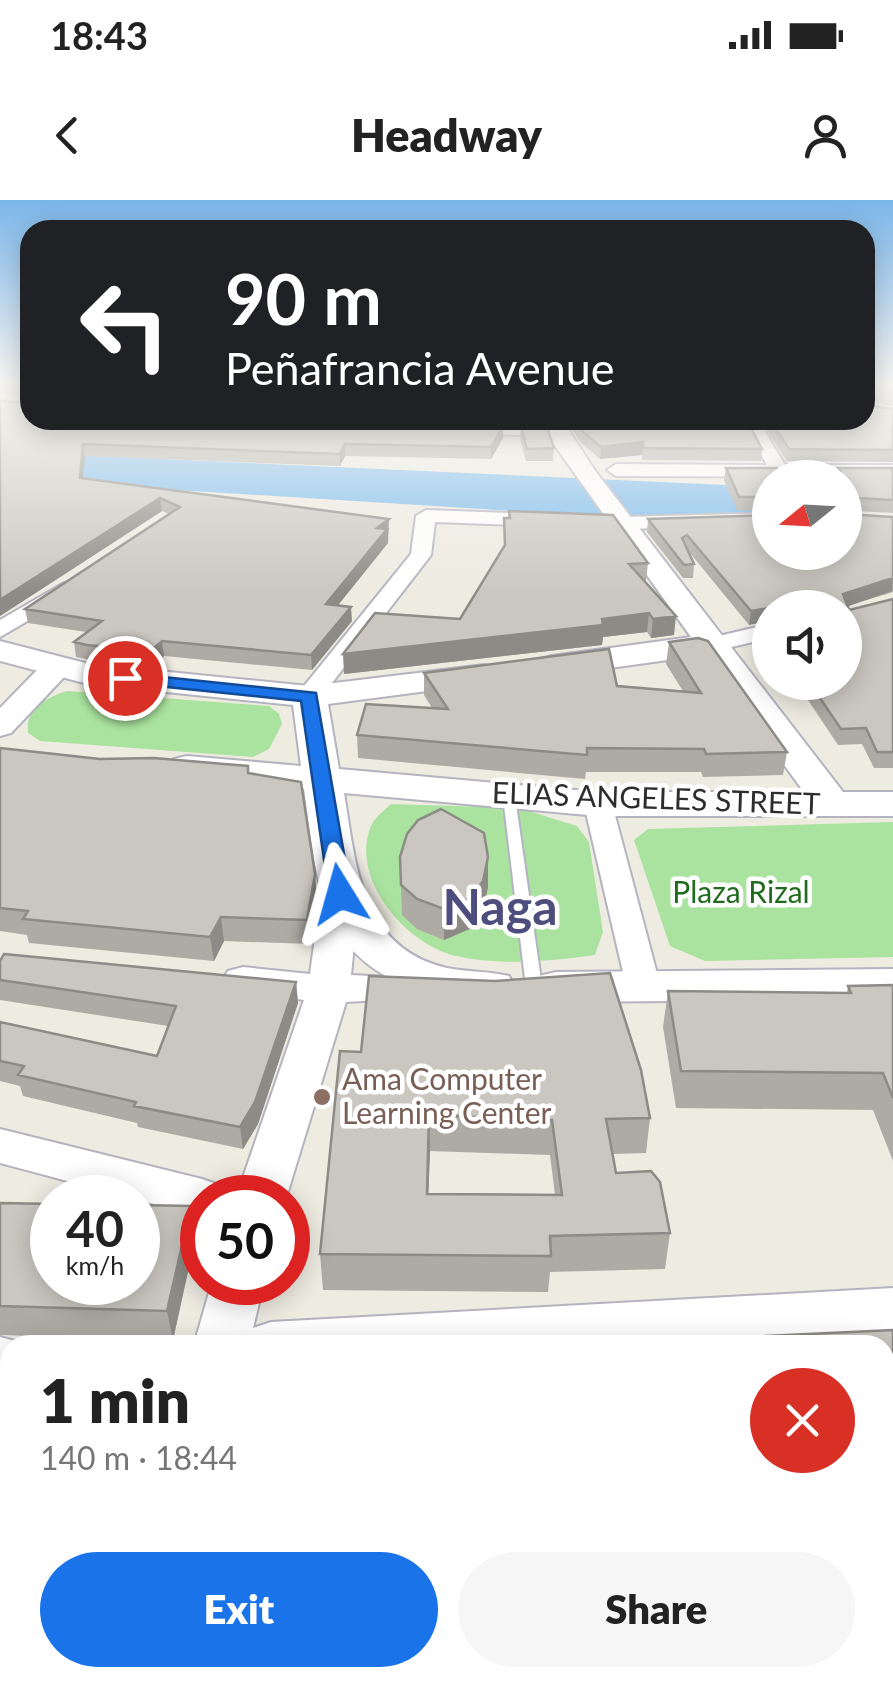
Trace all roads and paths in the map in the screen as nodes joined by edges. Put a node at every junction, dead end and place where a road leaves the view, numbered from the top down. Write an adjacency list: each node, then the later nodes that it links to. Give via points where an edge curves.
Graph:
1 (573, 455): 7 (main road)
2 (616, 470): 3 (street)
3 (752, 470)
4 (862, 471): 5 (street)
5 (893, 471)
6 (752, 519): 7 (street)
7 (622, 521): 11 (main road); 14 (street, via 426,516 422,556)
8 (87, 574): 9 (street)
9 (0, 630)
10 (752, 635): 11 (street)
11 (714, 644): 14 (main road); 20 (main road)
12 (0, 650): 13 (main road)
13 (54, 669): 14 (main road); 15 (street)
14 (310, 696): 17 (main road)
15 (6, 744)
16 (152, 764): 17 (main road, ELIAS ANGELES STREET)
17 (324, 779): 18 (main road, ELIAS ANGELES STREET); 22 (main road)
18 (508, 797): 19 (main road, ELIAS ANGELES STREET); 26 (lane)
19 (598, 804): 20 (main road, ELIAS ANGELES STREET); 25 (street)
20 (833, 804): 21 (main road, ELIAS ANGELES STREET)
21 (893, 804)
22 (340, 894): 27 (main road, via 349,921 372,949 426,977); 28 (street)
23 (213, 978): 28 (street)
24 (893, 984): 25 (main road)
25 (642, 985): 26 (main road)
26 (534, 987): 27 (main road)
27 (468, 988): 28 (street)
28 (330, 989): 30 (street)
29 (0, 1146): 31 (street)
30 (269, 1175)
31 (180, 1192)
32 (232, 1305): 35 (street)
33 (893, 1310): 34 (street)
34 (673, 1334): 36 (street)
35 (224, 1335)
36 (636, 1335)

